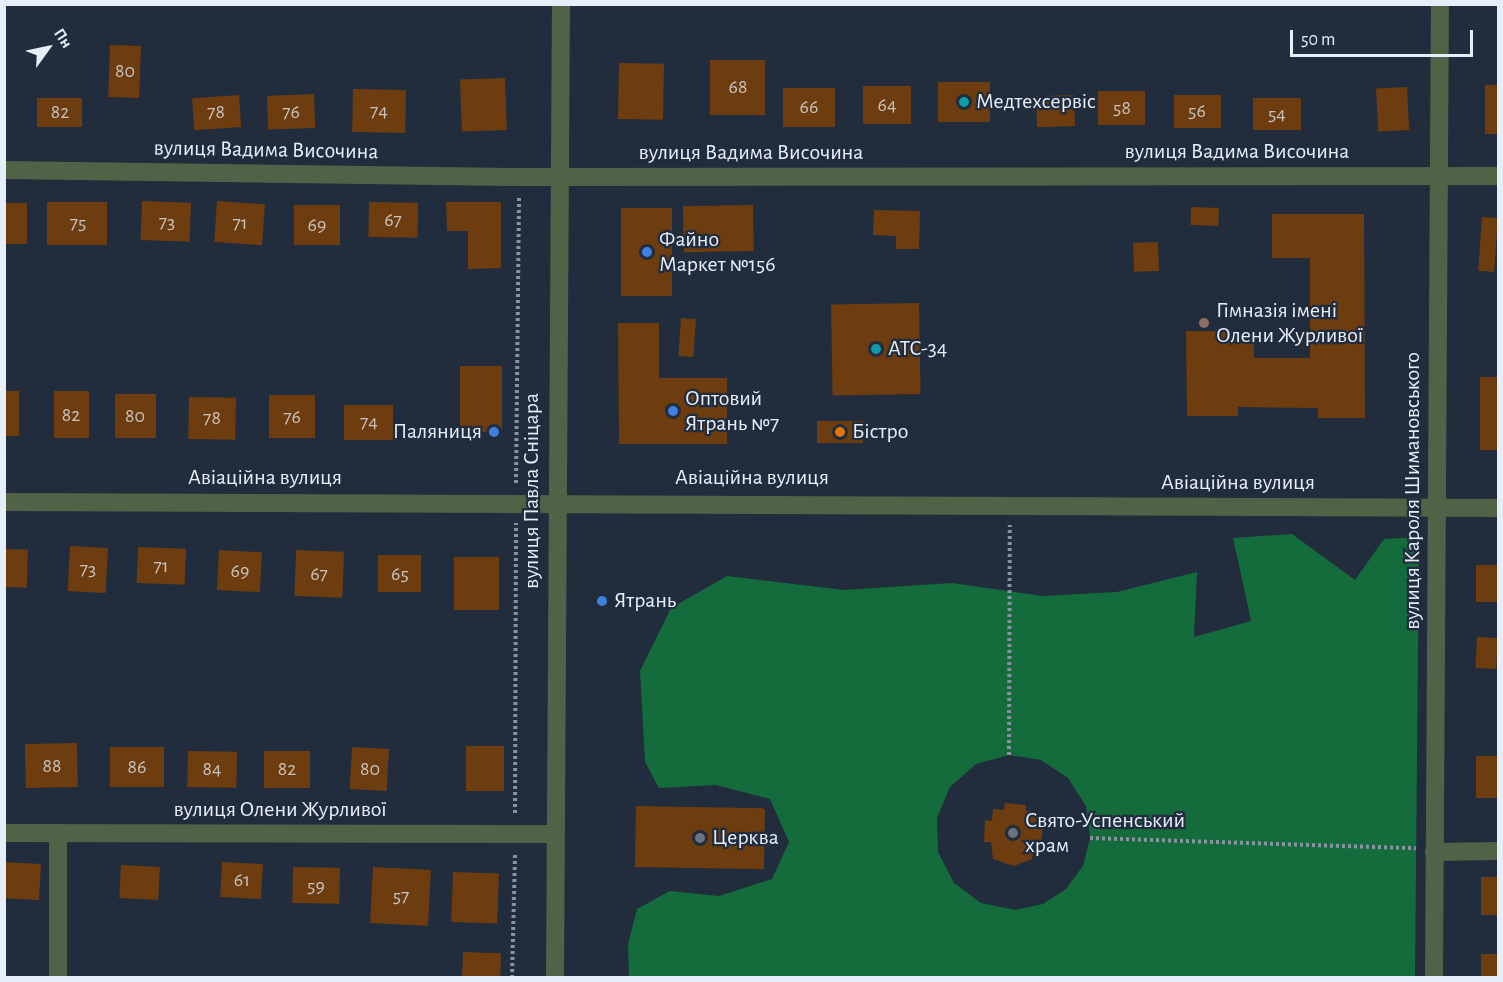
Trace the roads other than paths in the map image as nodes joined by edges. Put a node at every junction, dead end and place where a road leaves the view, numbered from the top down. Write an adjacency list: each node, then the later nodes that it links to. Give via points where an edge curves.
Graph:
1 (561, 4): 6 (street, вулиця Павла Сніцара)
2 (1440, 4): 4 (street, вулиця Кароля Шимановського)
3 (4, 170): 6 (street, вулиця Вадима Височина)
4 (1439, 176): 5 (street, вулиця Вадима Височина); 6 (street, вулиця Вадима Височина); 9 (street, вулиця Кароля Шимановського)
5 (1498, 176)
6 (559, 177): 8 (street, вулиця Павла Сніцара)
7 (4, 502): 8 (street, Авіаційна вулиця)
8 (556, 502): 9 (street, Авіаційна вулиця); 13 (street, вулиця Павла Сніцара)
9 (1437, 508): 10 (street, Авіаційна вулиця); 15 (street, вулиця Кароля Шимановського)
10 (1498, 508)
11 (4, 833): 12 (street, вулиця Олени Журливої)
12 (58, 834): 13 (street, вулиця Олени Журливої); 16 (street)
13 (555, 834): 17 (street, вулиця Павла Сніцара)
14 (1498, 851): 15 (street)
15 (1434, 852): 18 (street, вулиця Кароля Шимановського)
16 (58, 978)
17 (555, 978)
18 (1434, 978)

